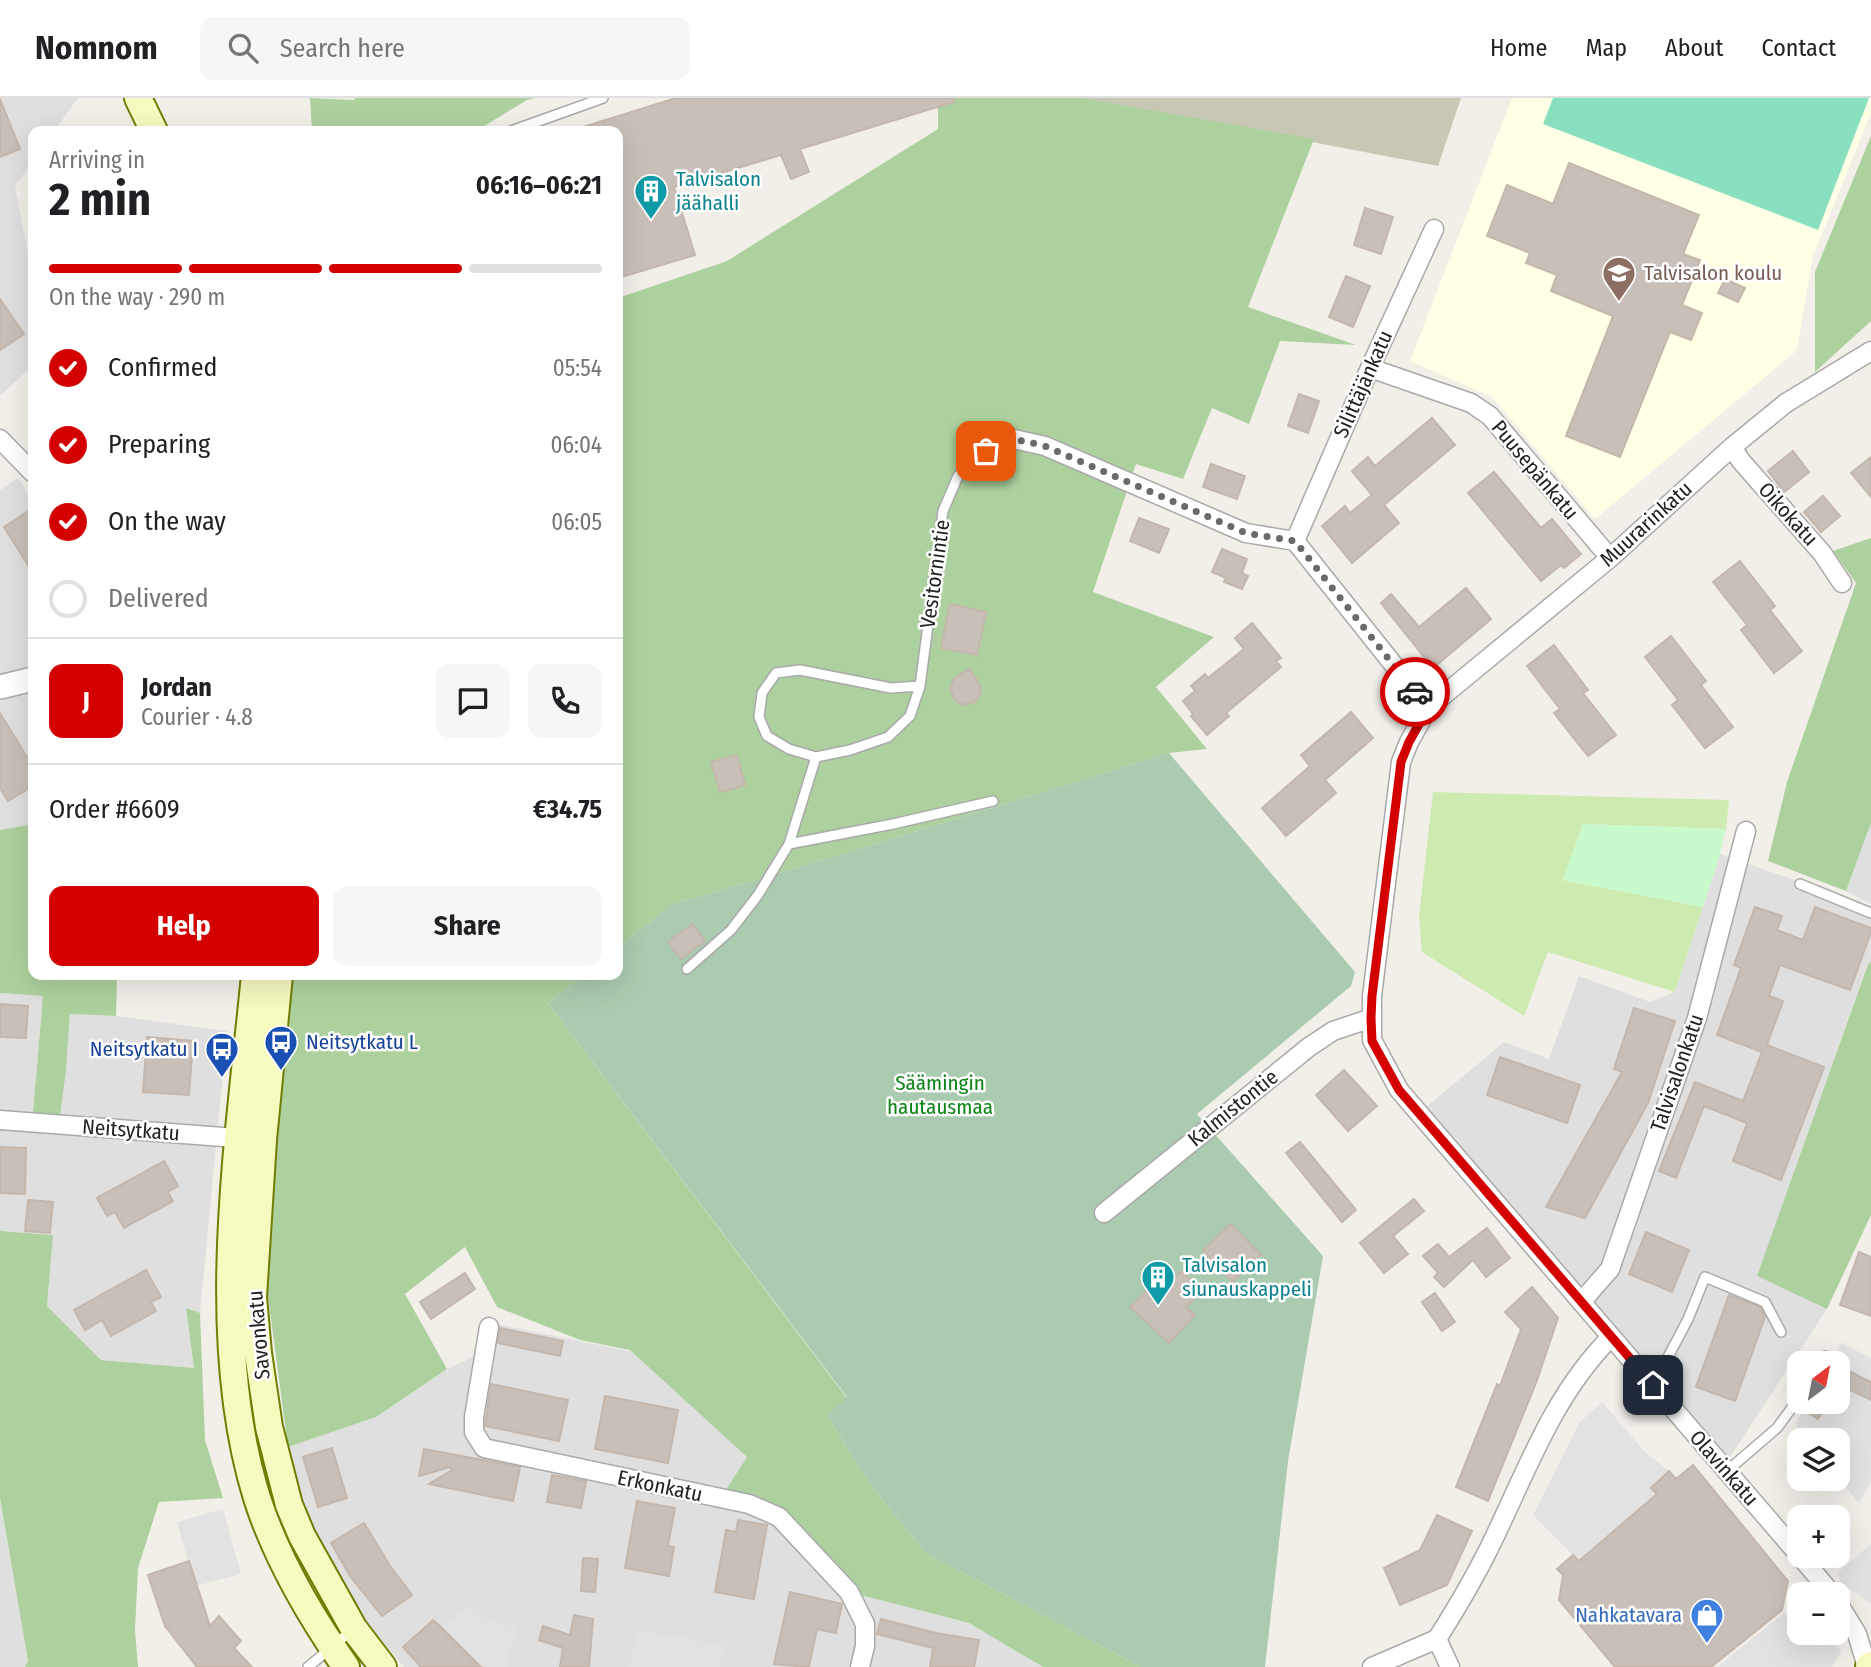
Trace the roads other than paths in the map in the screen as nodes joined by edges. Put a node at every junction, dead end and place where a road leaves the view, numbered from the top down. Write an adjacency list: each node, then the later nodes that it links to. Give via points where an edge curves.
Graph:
1 (136, 98): 3 (main road); 4 (main road)
2 (603, 98): 5 (lane)
3 (144, 126)
4 (151, 126)
5 (525, 126)
6 (1434, 229): 8 (street, Silittäjänkatu)
7 (1871, 351): 11 (street, Muurarinkatu, via 1786,403)
8 (1370, 368): 13 (street, Silittäjänkatu); 14 (street, Puusepänkatu, via 1471,403 1490,416)
9 (0, 439): 12 (street)
10 (999, 442): 13 (street, via 1014,439 1045,446 1246,533); 17 (lane, Vesitornintie, via 958,476 943,511)
11 (1732, 447): 14 (street, Muurarinkatu); 15 (street, Oikokatu)
12 (28, 469)
13 (1295, 541): 19 (street)
14 (1610, 558): 19 (street, Muurarinkatu)
15 (1842, 583)
16 (28, 679): 18 (street)
17 (920, 686): 20 (lane, Vesitornintie, via 910,716 888,737); 20 (lane, via 891,688 800,670 776,673 762,693 759,717 767,736)
18 (0, 687)
19 (1428, 708): 29 (street, Olavinkatu, via 1401,762)
20 (816, 757): 23 (lane)
21 (993, 801): 23 (lane)
22 (1746, 831): 33 (street, Talvisalonkatu, via 1697,1018 1610,1269)
23 (789, 844): 26 (lane, via 731,930)
24 (1800, 884): 25 (lane)
25 (1871, 912)
26 (687, 969)
27 (255, 980): 31 (main road, Savonkatu)
28 (278, 980): 31 (main road, Savonkatu)
29 (1371, 1018): 32 (street, Kalmistontie, via 1333,1031 1309,1047); 33 (street, Olavinkatu, via 1372,1041 1399,1090)
30 (0, 1121): 31 (street, Neitsytkatu)
31 (251, 1139): 45 (main road, Savonkatu, via 253,1297 269,1427 302,1536); 48 (main road, Savonkatu, via 229,1295 243,1440 275,1547)
32 (1104, 1213)
33 (1581, 1302): 36 (street, Olavinkatu)
34 (489, 1327): 52 (street, Erkonkatu, via 474,1417 474,1433 484,1448 748,1504 779,1517 849,1592 865,1624)
35 (1781, 1332): 37 (lane, via 1765,1302 1704,1277 1668,1357 1664,1378)
36 (1611, 1337): 37 (street, Olavinkatu); 47 (street, via 1554,1410 1489,1549)
37 (1653, 1385): 39 (street, Olavinkatu)
38 (1787, 1414): 39 (lane)
39 (1727, 1471): 40 (street, Olavinkatu)
40 (1787, 1541)
41 (1811, 1568): 42 (street, Olavinkatu)
42 (1823, 1582)
43 (1850, 1609): 46 (street, Olavinkatu)
44 (1850, 1621): 49 (street, Olavinkatu)
45 (354, 1629): 48 (lane); 51 (main road, Savonkatu)
46 (1871, 1629)
47 (1437, 1639): 53 (street); 54 (street)
48 (339, 1657): 50 (lane)
49 (1869, 1666)
50 (307, 1667)
51 (383, 1667)
52 (860, 1667)
53 (1372, 1667)
54 (1450, 1667)

